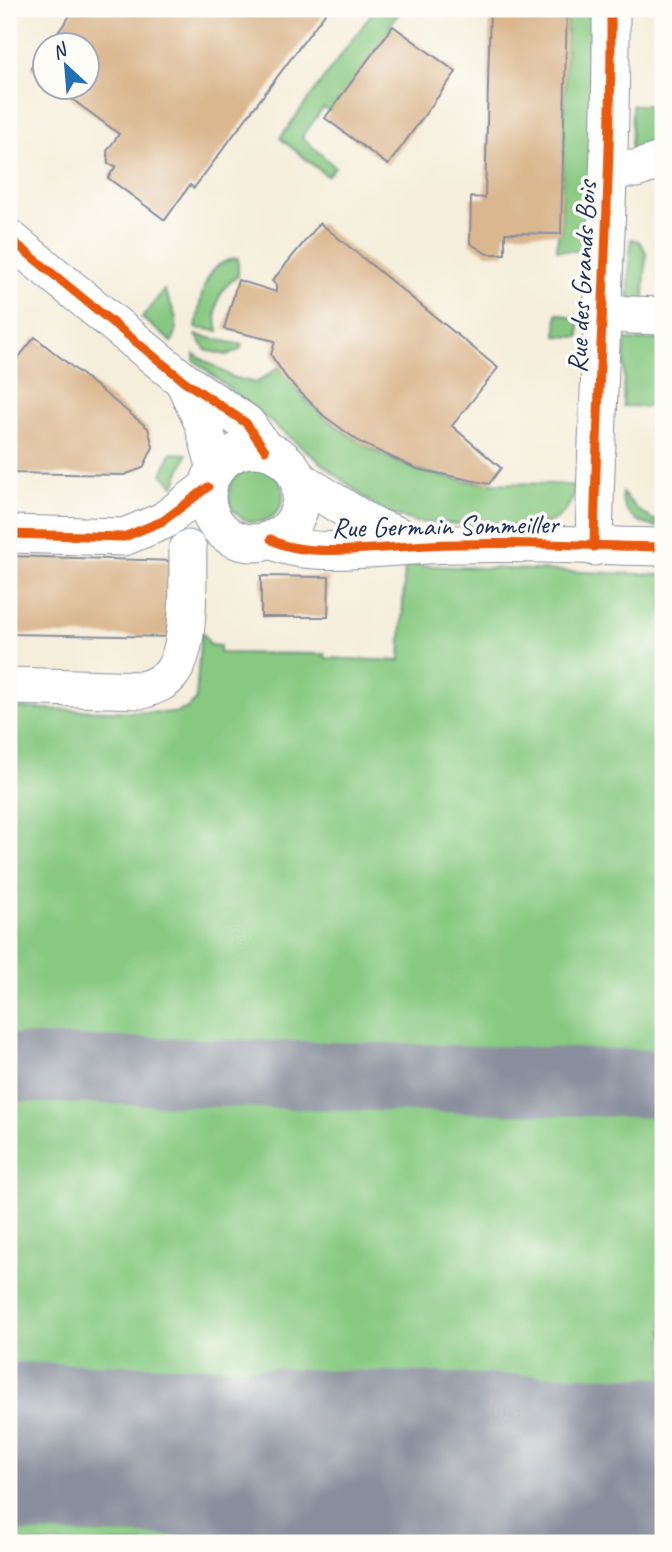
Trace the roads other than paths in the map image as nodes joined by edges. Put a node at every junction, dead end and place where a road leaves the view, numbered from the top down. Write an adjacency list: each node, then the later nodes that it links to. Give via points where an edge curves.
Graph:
1 (611, 9): 3 (street, Rue des Grands Bois, via 624,45)
2 (663, 160): 3 (street, via 636,169)
3 (609, 169): 5 (street, Rue des Grands Bois)
4 (9, 238): 7 (street, Rue Germain Sommeiller)
5 (602, 314): 6 (street); 16 (street, Rue des Grands Bois)
6 (663, 316)
7 (184, 381): 8 (street, Rue Germain Sommeiller, via 246,423); 9 (street, Rue Germain Sommeiller, via 204,424)
8 (265, 450): 9 (street, Rue Germain Sommeiller, via 237,452); 10 (street, Rue Germain Sommeiller, via 282,457)
9 (212, 478): 12 (street, Rue Germain Sommeiller, via 169,517); 13 (street, Rue Germain Sommeiller, via 208,505 214,521)
10 (298, 479): 14 (street, Rue Germain Sommeiller, via 297,515 286,530); 15 (street, Rue Germain Sommeiller, via 371,525)
11 (9, 534): 12 (street, Rue Germain Sommeiller)
12 (124, 537): 18 (street, Rue Germain Sommeiller)
13 (234, 538): 14 (street, Rue Germain Sommeiller, via 254,543); 18 (street, Rue Germain Sommeiller, via 208,548)
14 (271, 539): 15 (street, Rue Germain Sommeiller, via 296,548)
15 (429, 544): 16 (street, Rue Germain Sommeiller)
16 (594, 547): 17 (street, Rue Germain Sommeiller)
17 (663, 547)
18 (193, 565): 19 (street, via 184,638 172,673 159,684 143,690)
19 (9, 686)

